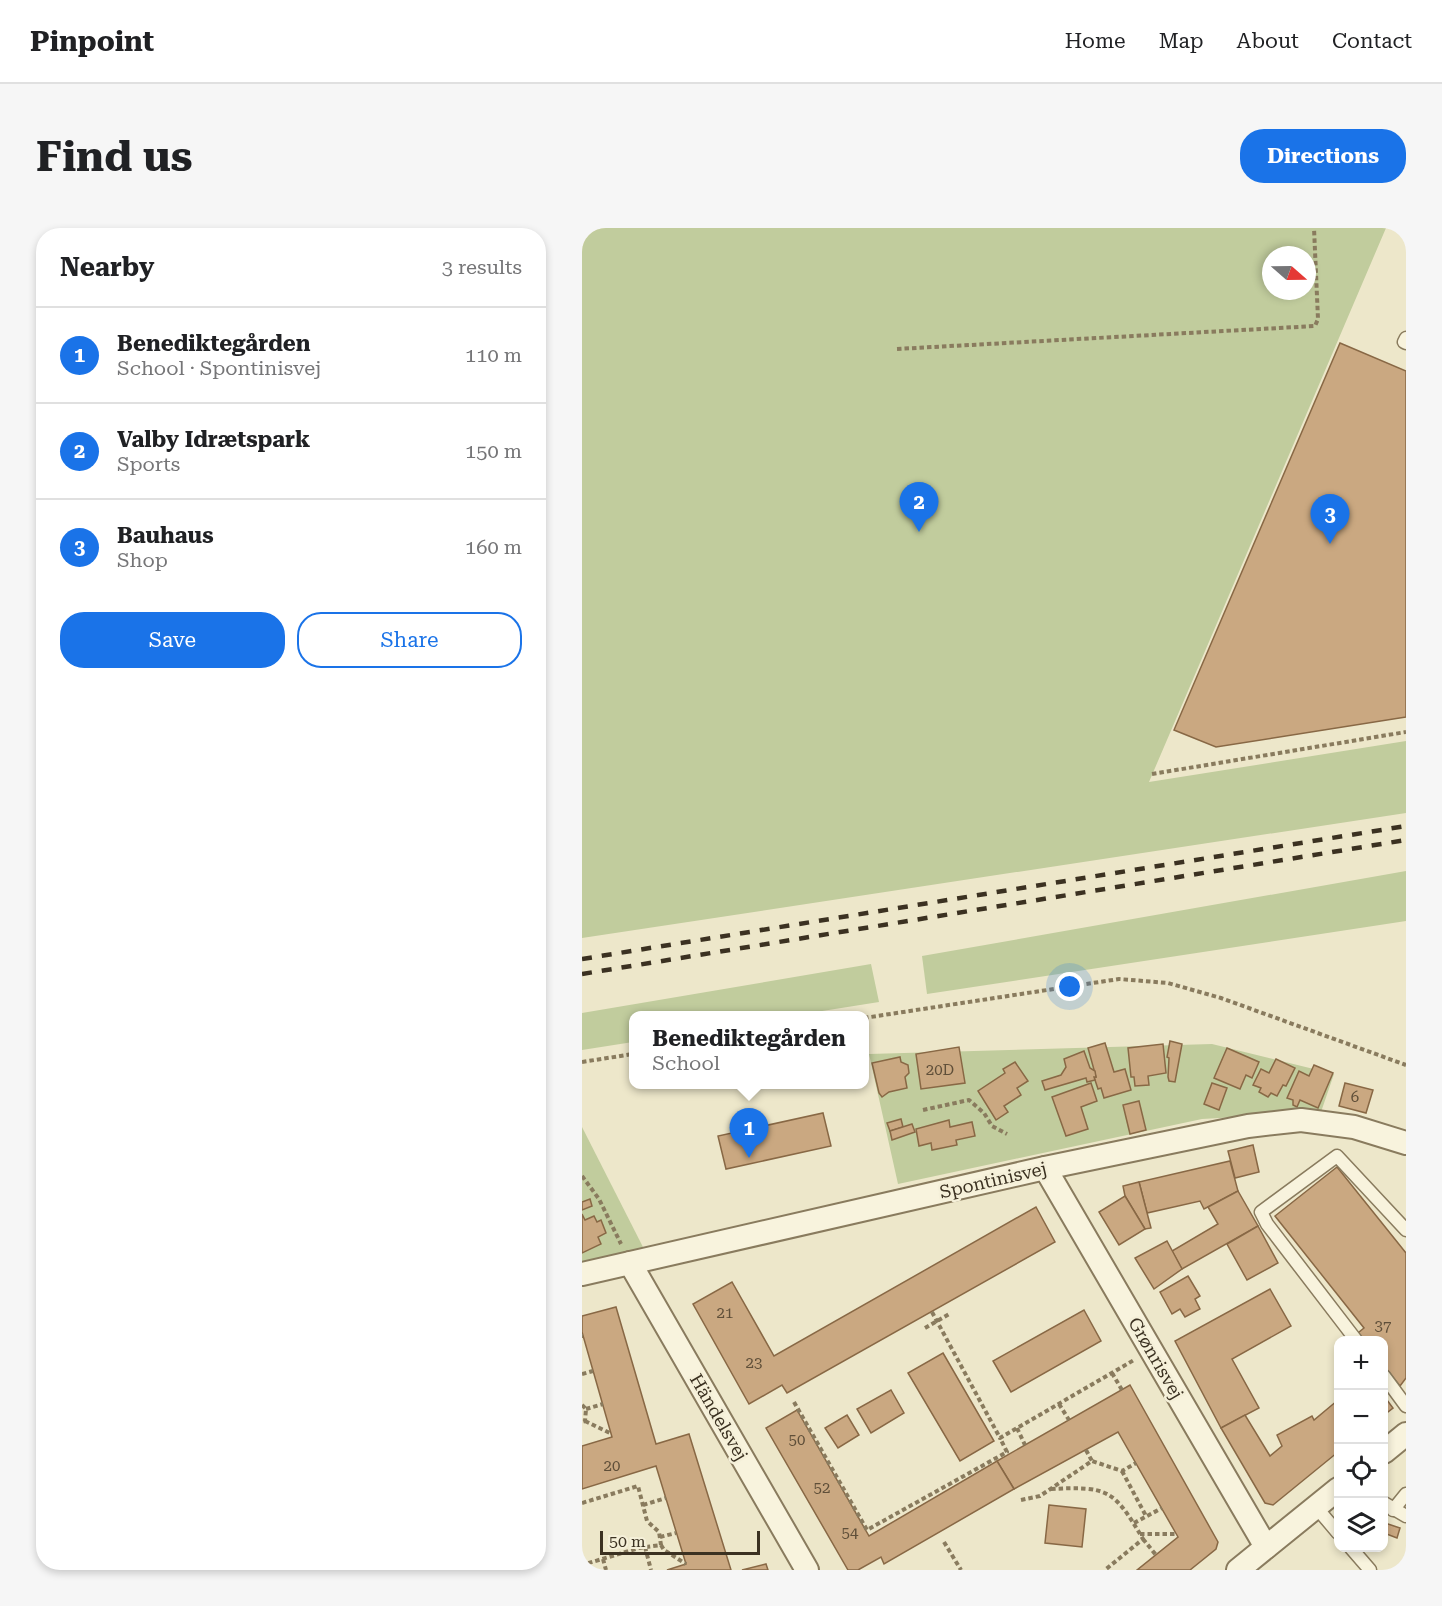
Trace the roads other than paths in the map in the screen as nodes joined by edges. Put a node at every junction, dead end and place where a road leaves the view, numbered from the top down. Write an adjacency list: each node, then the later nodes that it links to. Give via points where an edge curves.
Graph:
1 (1406, 1143): 2 (street, Spontinisvej, via 1354,1127 1301,1120 1248,1126)
2 (1045, 1168): 4 (street, Spontinisvej); 17 (street, Grønrisvej)
3 (1406, 1230): 6 (lane, via 1337,1156 1261,1212)
4 (630, 1263): 5 (street, Spontinisvej); 19 (street, Händelsvej)
5 (582, 1274)
6 (1352, 1336)
7 (1388, 1383): 8 (lane)
8 (1406, 1406)
9 (1406, 1434): 10 (street)
10 (1388, 1448)
11 (1334, 1492): 13 (street)
12 (1406, 1494): 14 (lane)
13 (1316, 1507): 16 (lane); 17 (street)
14 (1388, 1507): 15 (lane)
15 (1406, 1516)
16 (1334, 1528)
17 (1266, 1547): 20 (street)
18 (1354, 1552): 21 (lane)
19 (807, 1570)
20 (1238, 1570)
21 (1370, 1570)

